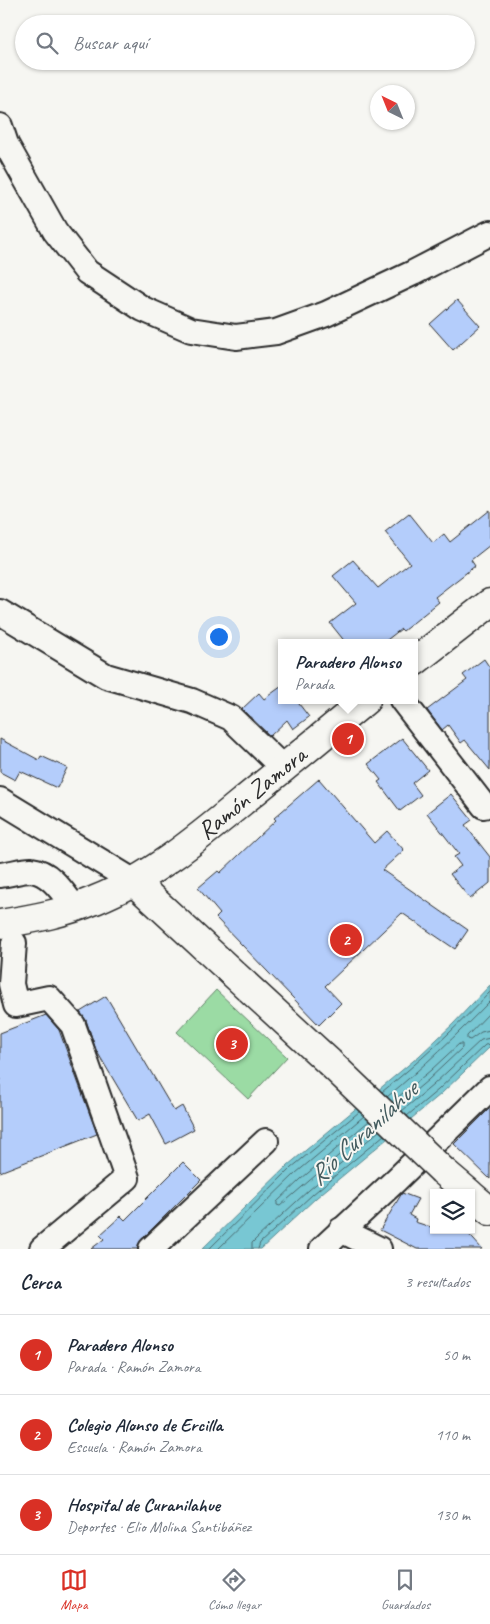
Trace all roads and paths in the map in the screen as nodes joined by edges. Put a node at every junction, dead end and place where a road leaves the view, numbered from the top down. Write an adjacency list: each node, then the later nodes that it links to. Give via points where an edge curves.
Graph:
1 (0, 126): 2 (street, via 6,144 55,232 87,272 143,309 191,330 236,337 276,332 335,310)
2 (490, 233)
3 (487, 610): 5 (main road)
4 (0, 612): 8 (street, via 106,676 192,701 231,718)
5 (418, 659)
6 (361, 704): 8 (main road, Ramón Zamora)
7 (405, 704): 10 (street)
8 (283, 768): 12 (main road, Ramón Zamora, via 201,835)
9 (0, 800): 12 (street)
10 (484, 806)
11 (0, 876): 13 (street, via 31,870 42,873 54,882)
12 (134, 881): 13 (main road, Ramón Zamora); 17 (main road, bridge)
13 (75, 908): 14 (main road, Ramón Zamora)
14 (7, 934): 21 (street, via 16,1005 49,998 73,1025 127,1178)
15 (490, 1088): 20 (street)
16 (266, 1141): 22 (street)
17 (464, 1189)
18 (475, 1198): 19 (main road)
19 (490, 1211)
20 (341, 1230): 23 (street); 24 (street)
21 (42, 1249)
22 (151, 1249)
23 (322, 1249)
24 (379, 1249)

